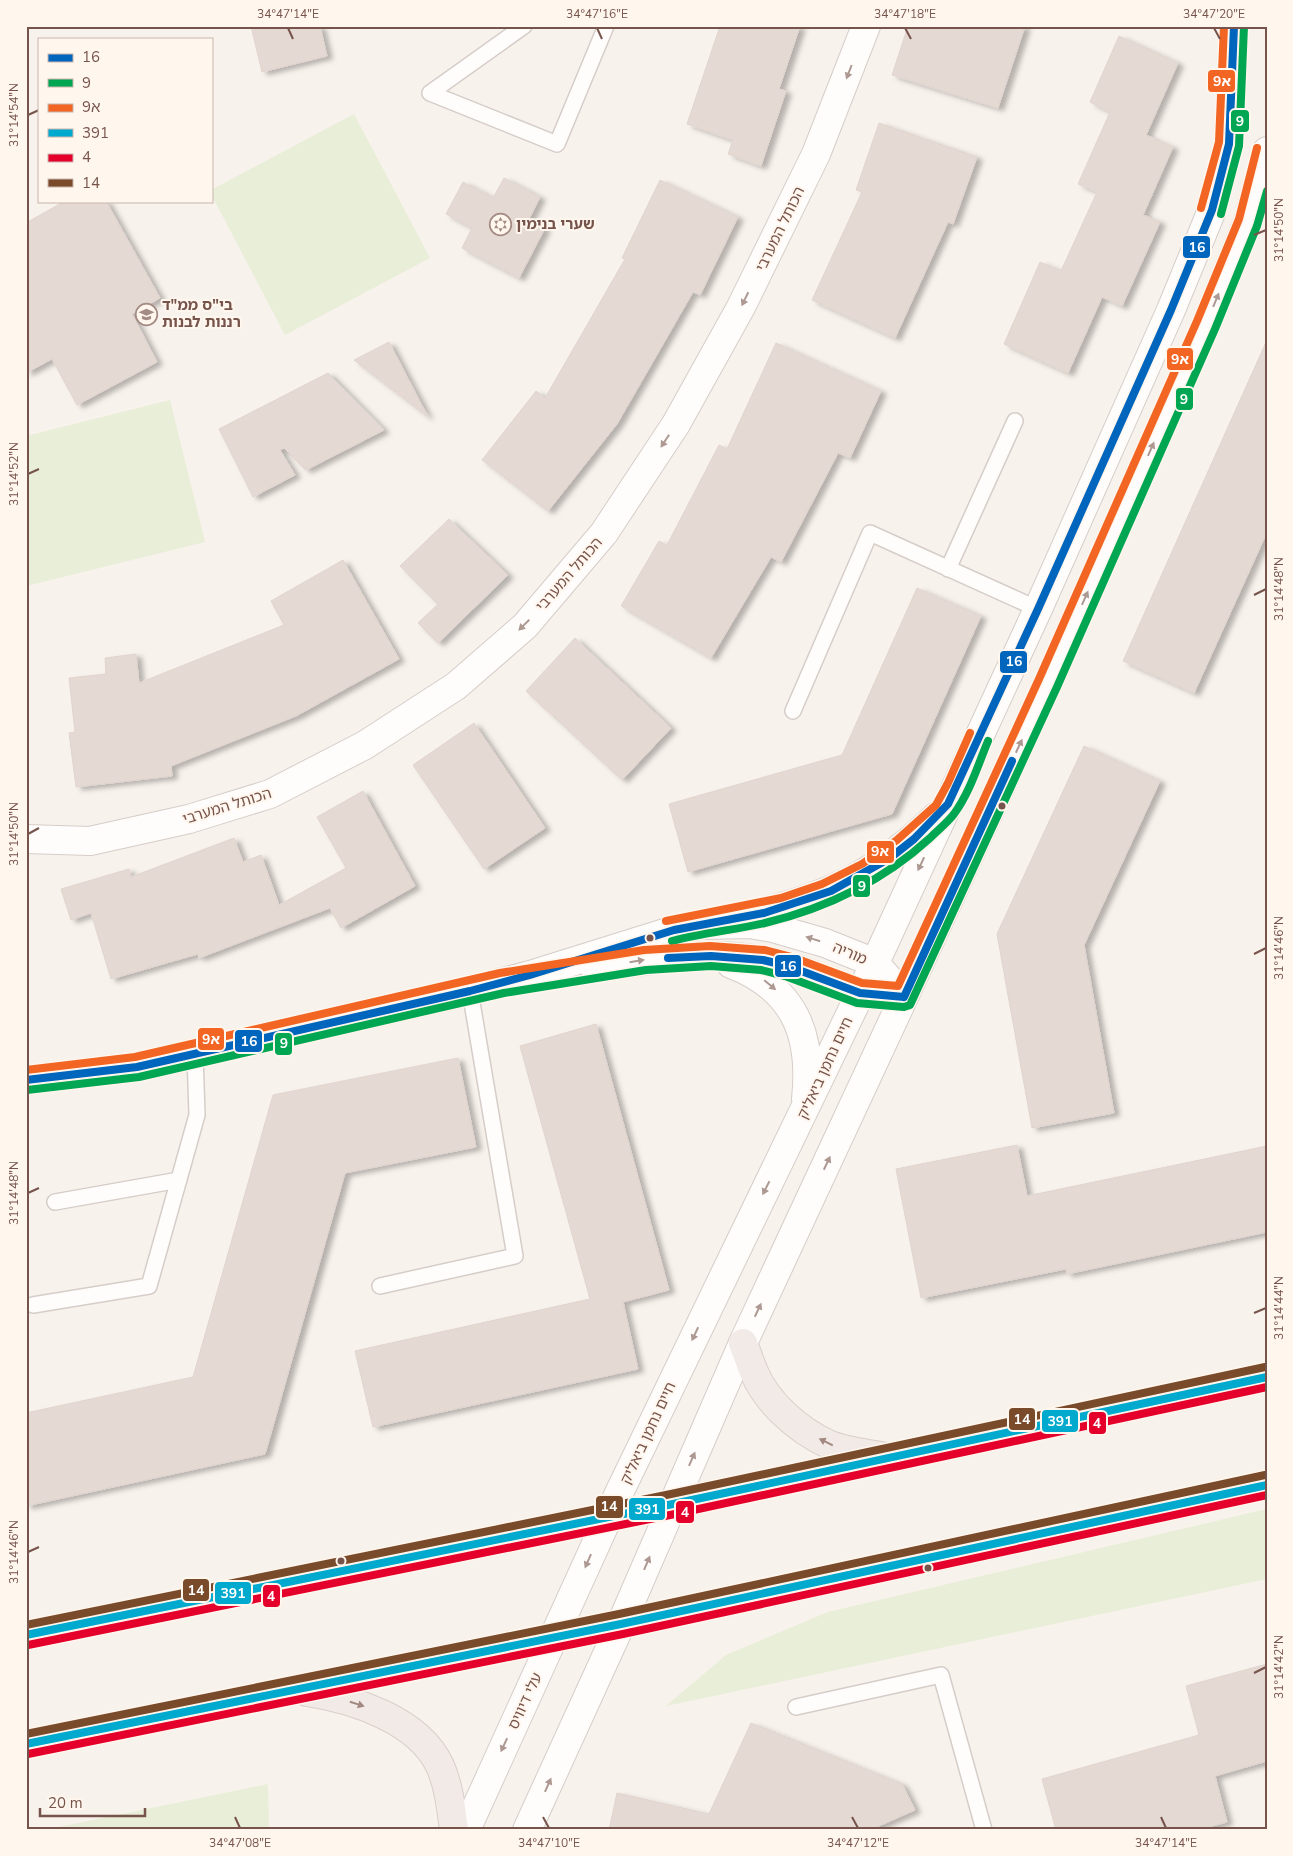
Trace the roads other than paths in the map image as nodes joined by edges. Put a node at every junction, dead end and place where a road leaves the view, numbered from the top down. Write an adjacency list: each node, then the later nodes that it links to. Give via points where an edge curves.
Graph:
1 (524, 26): 2 (lane, via 430,93 557,144)
2 (606, 26)
3 (866, 26): 11 (street, הכותל המערבי, one-way to 11, via 816,154 741,307 676,424 604,533 525,626 456,686 365,745 270,794 189,819 90,841)
4 (1234, 26): 8 (street, חיים נחמן ביאליק, via 1229,144 1212,210)
5 (1267, 151): 18 (street, one-way to 5, via 1048,683 1206,325 1248,222)
6 (1016, 421): 7 (lane)
7 (948, 569): 8 (lane); 9 (lane, via 870,533)
8 (1038, 609): 10 (street, חיים נחמן ביאליק)
9 (793, 711)
10 (948, 804): 12 (street, via 890,858 831,891 764,912); 14 (street, חיים נחמן ביאליק, one-way to 14)
11 (26, 838)
12 (700, 925): 14 (street, מוריה, one-way to 12, via 825,943 773,928 750,924); 15 (street, מוריה, via 638,940)
13 (711, 956): 15 (street, מוריה, one-way to 13, via 645,960); 17 (street, מוריה, via 763,960 788,966); 21 (street, one-way to 21, via 743,968 767,982 793,1013 800,1028 807,1061)
14 (875, 963): 17 (street, חיים נחמן ביאליק); 18 (street, מוריה)
15 (502, 983): 16 (street, מוריה)
16 (470, 991): 19 (street, מוריה); 24 (lane, via 515,1256)
17 (860, 993): 18 (street, מוריה); 21 (street, חיים נחמן ביאליק)
18 (904, 997): 26 (street, one-way to 18)
19 (195, 1054): 20 (street, מוריה, via 137,1067); 22 (lane, via 197,1115)
20 (26, 1080)
21 (804, 1113): 31 (street, חיים נחמן ביאליק, one-way to 31, via 751,1216)
22 (179, 1180): 23 (lane); 25 (lane, via 149,1286)
23 (54, 1202)
24 (380, 1286)
25 (33, 1305)
26 (743, 1343): 28 (highway, one-way to 26, via 830,1444 801,1428 764,1390); 30 (street, one-way to 26)
27 (1267, 1377): 28 (highway)
28 (890, 1458): 30 (highway)
29 (1267, 1485): 32 (highway)
30 (673, 1504): 31 (highway); 32 (street, one-way to 30)
31 (608, 1517): 33 (highway); 34 (street, עלי דיוויס, one-way to 34)
32 (621, 1624): 34 (highway); 40 (street, one-way to 32)
33 (26, 1635)
34 (554, 1638): 35 (highway); 39 (street, עלי דיוויס, one-way to 39)
35 (293, 1690): 37 (highway); 38 (highway, one-way to 38, via 331,1696 365,1707 417,1736 440,1765 448,1790)
36 (796, 1707): 41 (lane, via 941,1675)
37 (26, 1744)
38 (454, 1830)
39 (466, 1830)
40 (527, 1830)
41 (984, 1830)

